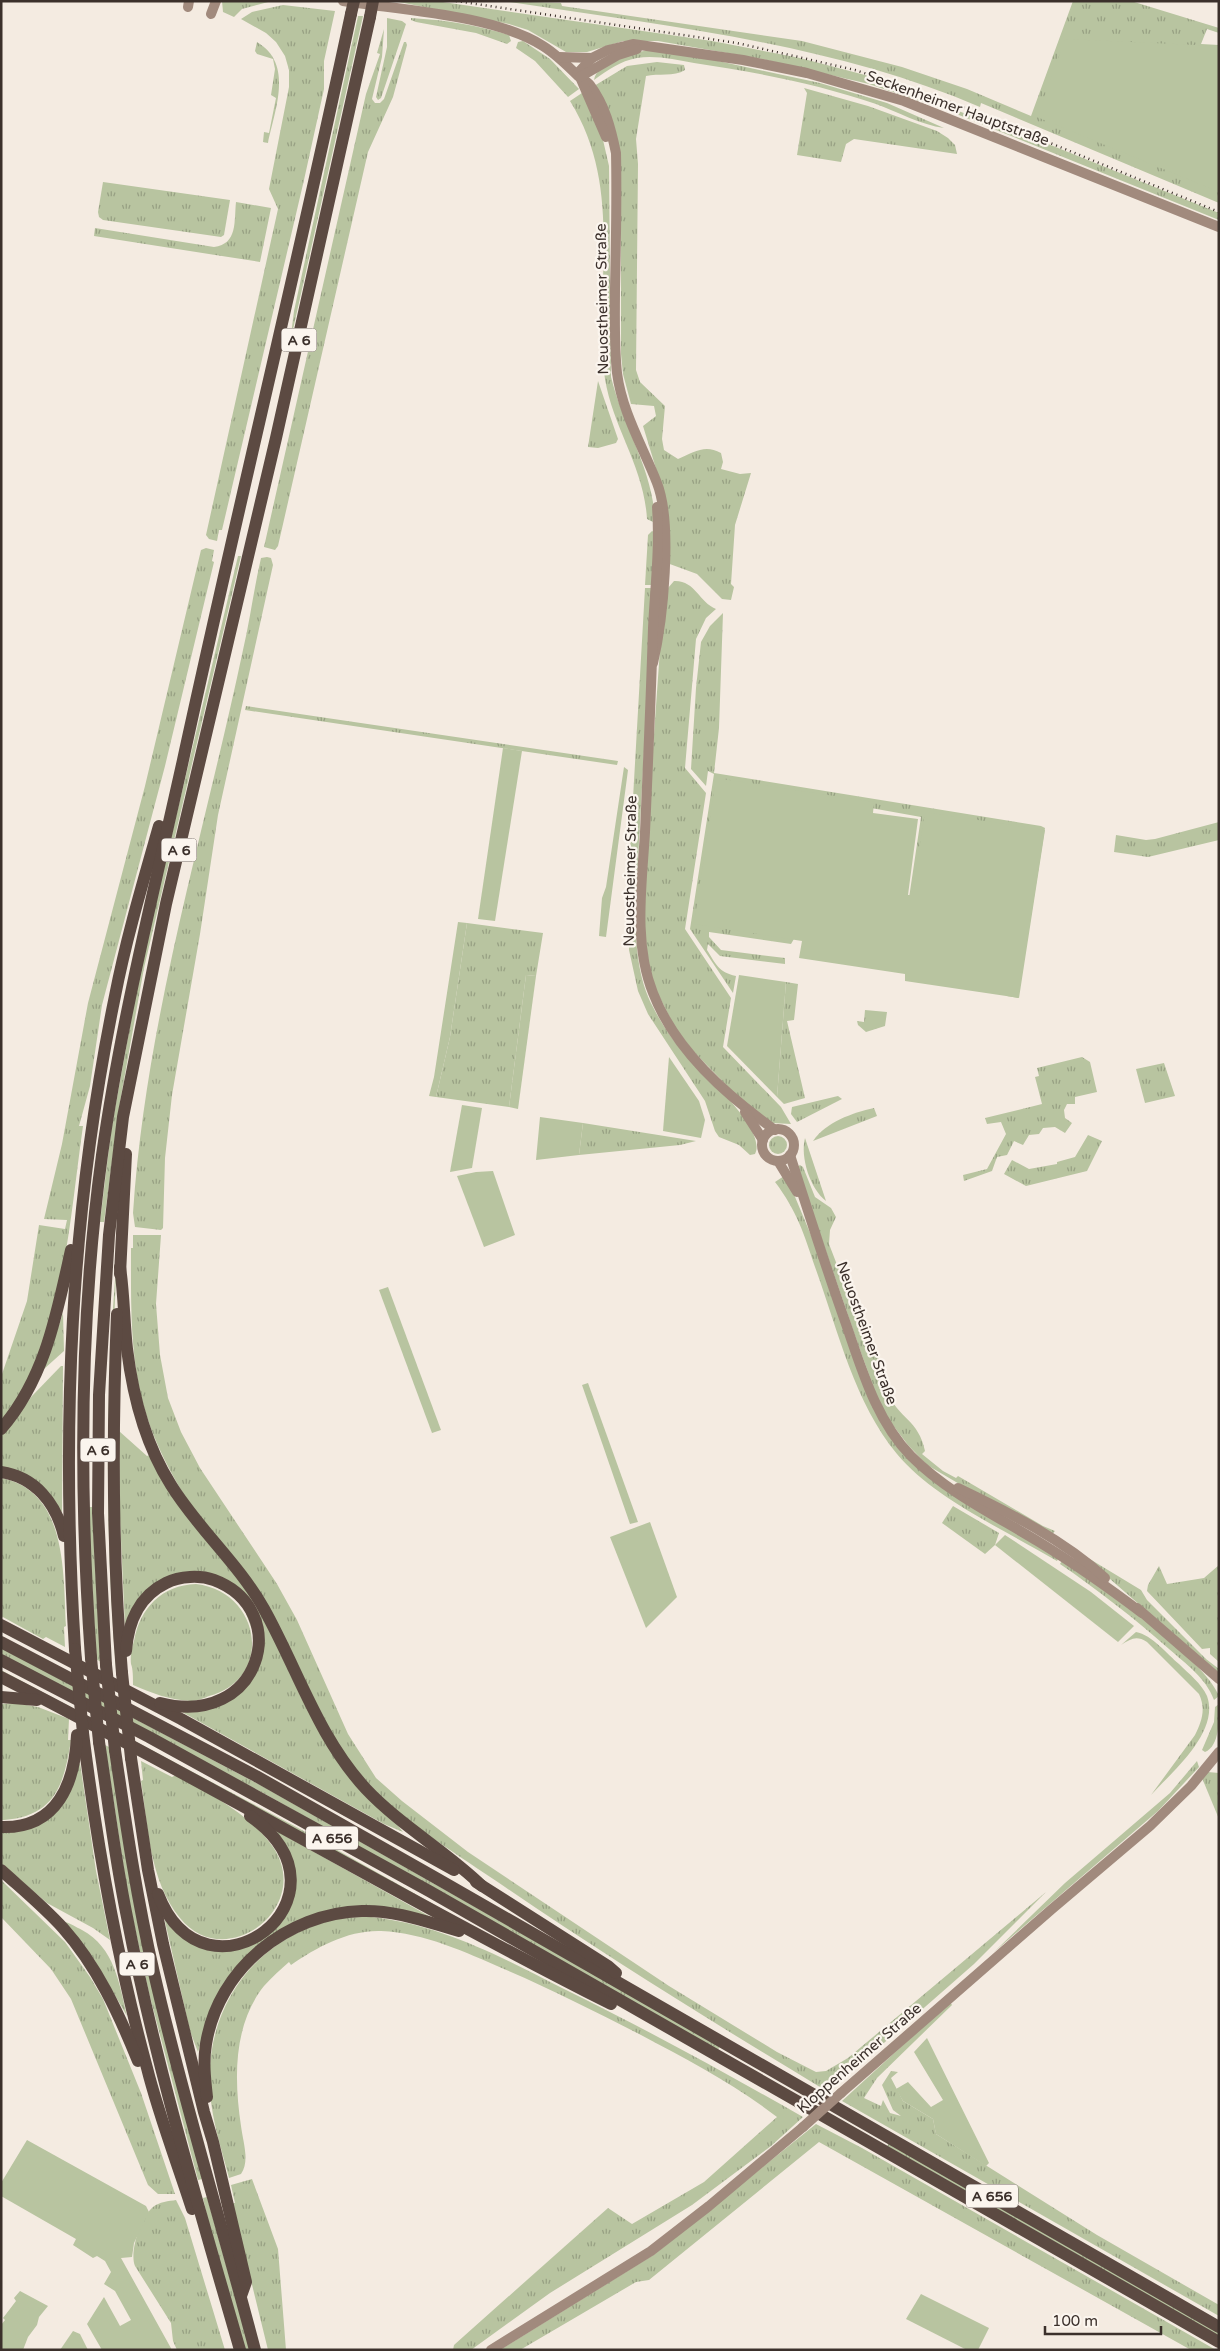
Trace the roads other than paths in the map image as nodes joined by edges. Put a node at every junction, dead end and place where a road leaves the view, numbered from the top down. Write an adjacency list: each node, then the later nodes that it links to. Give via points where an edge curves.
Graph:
1 (216, 1): 5 (main road)
2 (342, 1): 7 (main road, via 490,24 518,33)
3 (354, 1): 11 (highway, A 6, bridge)
4 (373, 1): 19 (highway, A 6, bridge, via 276,438 166,904 130,1086)
5 (211, 14)
6 (648, 46): 8 (main road, Seckenheimer Hauptstraße, via 621,46); 9 (main road, via 618,55); 10 (main road, Seckenheimer Hauptstraße, via 807,73 904,101)
7 (559, 57): 8 (main road); 9 (main road)
8 (592, 58): 9 (main road)
9 (578, 76): 12 (main road, Neuostheimer Straße, via 605,131 616,182 617,375 624,404 658,484 665,526 660,631 653,663 641,908 644,959 652,992 669,1025 687,1050)
10 (1219, 227)
11 (182, 764): 18 (highway, via 173,775 120,972 97,1091); 47 (highway, A 6, bridge, via 129,1002 102,1156 87,1318 82,1465 84,1566 99,1742 127,1918)
12 (742, 1107): 13 (main road, Neuostheimer Straße); 14 (main road, Neuostheimer Straße)
13 (775, 1130): 14 (main road); 15 (main road, Neuostheimer Straße, via 784,1131 792,1138)
14 (763, 1140): 16 (main road, Neuostheimer Straße, via 765,1155)
15 (790, 1155): 16 (main road); 17 (main road, Neuostheimer Straße)
16 (778, 1161): 17 (main road, Neuostheimer Straße)
17 (805, 1207): 27 (main road, Neuostheimer Straße, via 879,1411 904,1448 939,1479 995,1507 1093,1567)
18 (80, 1229): 21 (highway, via 72,1243 42,1361 25,1397); 23 (highway, via 68,1415)
19 (116, 1230): 20 (highway); 48 (highway, A 6, bridge, via 101,1347 98,1451 99,1547 115,1750 154,1971)
20 (120, 1266): 28 (highway, via 112,1455 114,1554); 41 (highway, via 134,1396 158,1464 184,1505 264,1608 315,1716 350,1770 396,1817)
21 (1, 1429)
22 (1, 1472): 23 (highway, via 26,1480 44,1494 60,1522)
23 (69, 1560): 35 (highway, bridge)
24 (1, 1625): 33 (highway)
25 (1, 1642): 43 (highway, A 656, via 256,1776)
26 (1, 1660): 44 (highway, A 656, via 247,1790)
27 (1202, 1666): 30 (main road, Neuostheimer Straße); 31 (main road, Neuostheimer Straße)
28 (122, 1674): 33 (highway, via 133,1618 144,1600 161,1586 180,1578 203,1578 226,1586 244,1601 255,1621 258,1655 250,1674 237,1690 220,1701 196,1708); 40 (highway, bridge)
29 (1, 1677): 34 (highway)
30 (1219, 1680)
31 (1219, 1688)
32 (1, 1697): 34 (highway)
33 (143, 1698): 41 (highway)
34 (52, 1703): 37 (highway)
35 (80, 1731): 38 (highway, via 74,1770 61,1799 28,1823); 45 (highway, via 110,1913)
36 (1218, 1752): 53 (main road, Kloppenheimer Straße, bridge, via 1174,1804 724,2194 651,2251)
37 (227, 1796): 40 (highway, via 271,1834 288,1864 290,1886 286,1902 280,1916 268,1930 235,1945 213,1945 193,1938 170,1918); 42 (highway)
38 (1, 1827)
39 (1, 1870): 45 (highway, via 52,1917 80,1949 121,2021)
40 (148, 1870): 46 (highway, via 178,2011)
41 (482, 1886): 43 (highway, via 608,1966)
42 (479, 1937): 44 (highway, via 624,2011); 46 (highway, via 396,1914 362,1911 312,1920 268,1944 230,1983 208,2033 204,2071)
43 (640, 1995): 49 (highway, A 656)
44 (659, 2023): 50 (highway, A 656)
45 (161, 2119): 47 (highway)
46 (214, 2142): 48 (highway, via 246,2282)
47 (188, 2183): 51 (highway, A 6)
48 (241, 2296): 52 (highway, A 6)
49 (1219, 2326)
50 (1219, 2342)
51 (240, 2350)
52 (255, 2350)
53 (491, 2350)

